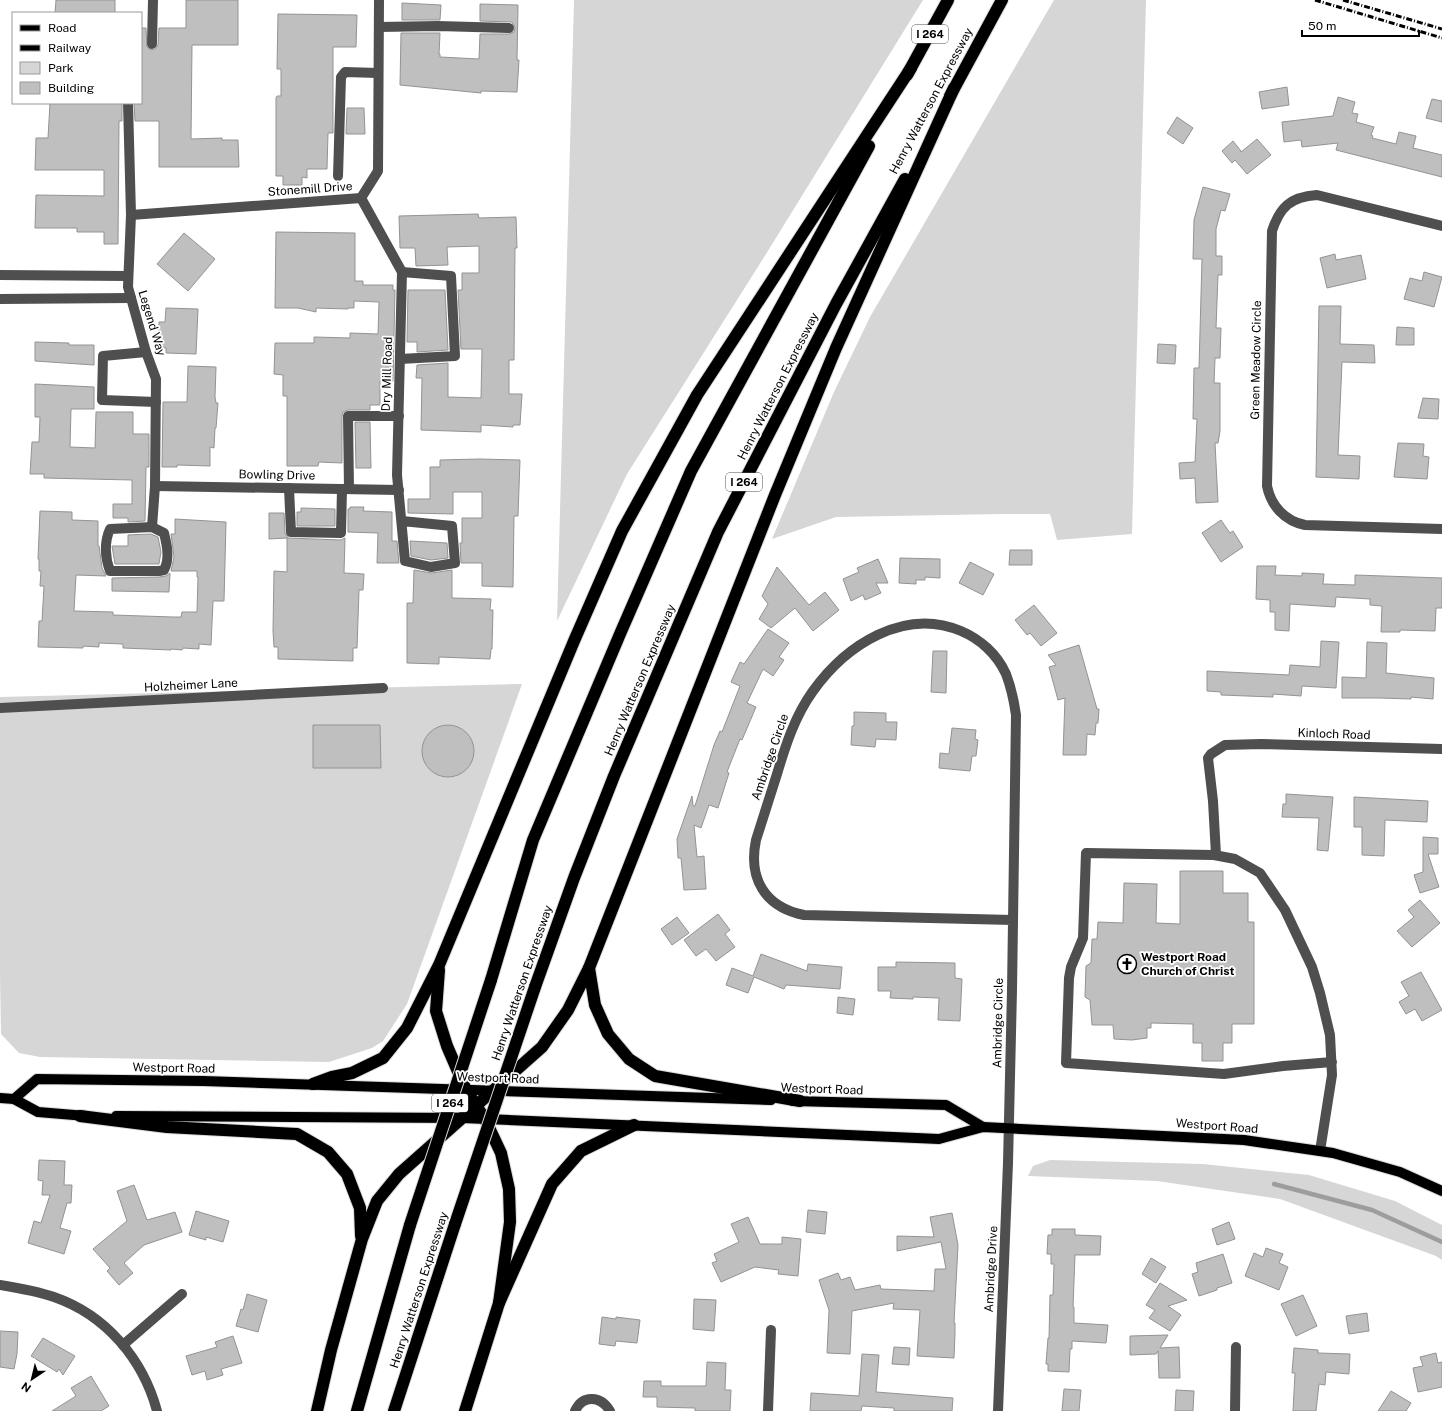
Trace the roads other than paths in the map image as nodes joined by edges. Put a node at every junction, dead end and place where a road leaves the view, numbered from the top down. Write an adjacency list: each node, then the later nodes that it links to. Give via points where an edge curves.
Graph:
1 (153, 0): 7 (street)
2 (379, 0): 5 (street, Stonemill Drive)
3 (948, 0): 8 (highway, Henry Watterson Expressway / I 264)
4 (1002, 0): 10 (highway, Henry Watterson Expressway / I 264)
5 (378, 27): 6 (street); 9 (street, Stonemill Drive)
6 (509, 28)
7 (152, 44)
8 (911, 68): 37 (highway, via 697,394 622,531); 64 (highway, Henry Watterson Expressway / I 264, bridge, via 692,471 533,840 491,980 410,1225)
9 (378, 73): 12 (street, via 346,72 341,77); 13 (street, Stonemill Drive, via 378,171)
10 (954, 88): 38 (highway, via 836,348 781,480); 65 (highway, Henry Watterson Expressway / I 264, bridge, via 836,304 718,532 614,776 535,987)
11 (128, 104): 14 (street, Legend Way)
12 (338, 176)
13 (361, 198): 14 (street, Stonemill Drive); 16 (street)
14 (131, 215): 18 (street, Legend Way)
15 (1442, 226): 31 (street, Green Meadow Circle, via 1317,195 1293,201 1278,214 1272,231 1267,486 1272,500 1281,513 1299,524)
16 (402, 272): 22 (street, Dry Mill Road); 22 (street, via 451,276 455,356)
17 (0, 275): 18 (street)
18 (128, 276): 19 (street, Legend Way)
19 (131, 298): 20 (street); 21 (street, Legend Way)
20 (0, 299)
21 (146, 352): 23 (street, Legend Way, via 156,379); 23 (street, via 103,356 102,400)
22 (400, 359): 24 (street, Dry Mill Road)
23 (156, 402): 25 (street, Legend Way)
24 (398, 416): 27 (street, via 348,416); 28 (street, Dry Mill Road)
25 (154, 486): 26 (street, Bowling Drive); 30 (street, Legend Way)
26 (289, 488): 27 (street, Bowling Drive); 27 (street, via 291,532 341,533)
27 (345, 489): 28 (street, Bowling Drive)
28 (399, 490): 29 (street, Dry Mill Road)
29 (402, 521): 29 (street, Dry Mill Road, via 405,561 431,567 456,563 452,526)
30 (152, 526): 30 (street, via 164,533 167,547 164,570 110,571 106,561 107,536 110,529)
31 (1442, 529)
32 (383, 688): 33 (street, Holzheimer Lane)
33 (0, 708)
34 (1442, 749): 35 (street, Kinloch Road, via 1225,745 1208,758)
35 (1216, 855): 39 (street, via 1235,859 1260,873 1285,910 1312,967 1330,1035); 39 (street, via 1086,853 1083,938 1069,978 1066,1063 1224,1074)
36 (1012, 920): 36 (street, Ambridge Circle, via 1016,715 1006,674 986,646 956,628 917,623 896,626 850,651 826,673 797,716 756,840 754,868 759,883 775,904 784,910 804,915); 52 (street, Ambridge Circle)
37 (439, 966): 40 (highway, via 407,1028 383,1058 352,1072); 41 (highway, via 436,1011 447,1046)
38 (588, 968): 42 (highway, via 568,1010 542,1047); 45 (highway, via 595,1005 608,1034 629,1059 655,1076)
39 (1332, 1062): 53 (street)
40 (313, 1084): 41 (main road, Westport Road); 44 (main road, Westport Road, via 37,1079)
41 (466, 1090): 42 (main road, Westport Road); 46 (highway)
42 (494, 1091): 45 (main road, Westport Road); 46 (highway)
43 (0, 1098): 44 (main road, Westport Road)
44 (14, 1099): 47 (main road, Westport Road, via 38,1112)
45 (800, 1101): 51 (main road, Westport Road, via 946,1105)
46 (477, 1106): 48 (highway); 49 (highway)
47 (80, 1116): 48 (main road, Westport Road); 55 (highway, via 167,1127 297,1134 328,1152 347,1174 360,1208)
48 (462, 1118): 49 (main road, Westport Road); 55 (highway, via 399,1174 377,1201)
49 (486, 1119): 50 (main road, Westport Road); 58 (highway, via 501,1153 509,1189 510,1222)
50 (634, 1126): 51 (main road, Westport Road, via 938,1139); 58 (highway, via 581,1151 552,1184)
51 (982, 1127): 52 (main road, Westport Road)
52 (1009, 1127): 53 (main road, Westport Road, via 1244,1140); 70 (street, Ambridge Drive)
53 (1320, 1151): 54 (main road, Westport Road, via 1400,1172)
54 (1442, 1191)
55 (362, 1239): 63 (highway)
56 (0, 1285): 60 (street, via 55,1297 87,1314 116,1336)
57 (182, 1294): 60 (street)
58 (499, 1303): 66 (highway)
59 (771, 1330): 69 (street)
60 (123, 1345): 62 (street, via 144,1376)
61 (1236, 1347): 71 (street)
62 (157, 1411)
63 (317, 1411)
64 (357, 1411)
65 (394, 1411)
66 (466, 1411)
67 (575, 1411): 68 (street, via 584,1401 596,1399)
68 (610, 1411)
69 (768, 1411)
70 (998, 1411)
71 (1235, 1411)

